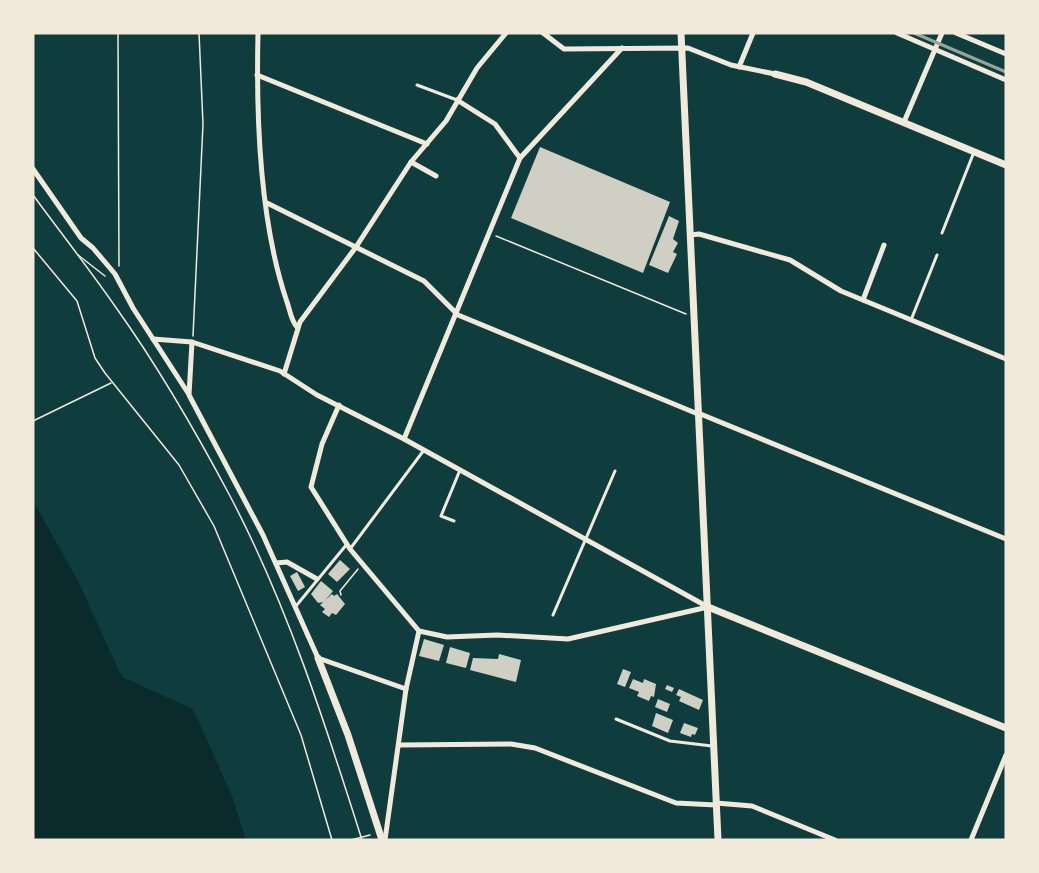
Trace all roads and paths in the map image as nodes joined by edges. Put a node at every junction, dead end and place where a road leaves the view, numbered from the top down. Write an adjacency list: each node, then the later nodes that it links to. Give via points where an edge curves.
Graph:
1 (118, 33): 40 (path)
2 (199, 33): 47 (path, via 202,124)
3 (258, 33): 16 (street)
4 (506, 33): 20 (street)
5 (543, 33): 11 (street, via 564,49)
6 (681, 33): 12 (street)
7 (753, 33): 15 (street)
8 (897, 33): 13 (street)
9 (942, 33): 13 (street)
10 (956, 33): 14 (street)
11 (622, 48): 12 (street); 24 (street)
12 (681, 48): 15 (street); 33 (street)
13 (935, 50): 18 (street); 21 (street)
14 (1006, 54)
15 (739, 67): 17 (street)
16 (257, 75): 22 (street); 30 (street, via 256,105)
17 (775, 75): 21 (street, via 806,82)
18 (1006, 80)
19 (417, 85): 20 (lane)
20 (457, 100): 22 (street, via 446,122); 24 (street, via 495,124)
21 (904, 123): 23 (street)
22 (427, 144): 25 (street)
23 (974, 152): 26 (street); 31 (lane)
24 (520, 158): 32 (street)
25 (411, 162): 28 (street); 35 (street)
26 (1006, 165)
27 (33, 169): 40 (street, via 81,238)
28 (436, 176)
29 (33, 195): 37 (path)
30 (267, 203): 35 (street); 45 (street, via 274,260)
31 (942, 233)
32 (490, 234): 42 (street); 43 (path)
33 (690, 235): 41 (street, via 699,234 790,260); 43 (street)
34 (884, 245): 41 (street)
35 (356, 247): 42 (street, via 424,281); 45 (street)
36 (33, 248): 50 (path, via 77,301 95,358)
37 (77, 255): 39 (path); 80 (path, via 168,386 231,498 285,618 326,726)
38 (937, 255): 44 (lane)
39 (108, 278)
40 (119, 281): 46 (street)
41 (863, 300): 44 (street)
42 (458, 315): 53 (street); 55 (street)
43 (694, 317): 53 (street)
44 (911, 320): 48 (street)
45 (297, 327): 49 (street)
46 (153, 339): 47 (street); 51 (street)
47 (192, 342): 49 (street); 51 (street)
48 (1006, 359)
49 (284, 374): 52 (street)
50 (112, 383): 54 (path); 81 (path, via 179,465 214,526 301,735)
51 (189, 395): 63 (street)
52 (339, 405): 55 (street); 62 (street, via 322,444 310,487)
53 (698, 413): 61 (street); 68 (street)
54 (33, 421)
55 (404, 439): 56 (street)
56 (424, 450): 57 (street); 62 (lane)
57 (460, 470): 59 (lane, via 441,516); 60 (street)
58 (615, 471): 60 (lane)
59 (454, 521)
60 (585, 538): 68 (street); 69 (lane)
61 (1006, 539)
62 (348, 546): 64 (street); 65 (lane)
63 (276, 563): 65 (street, via 287,562); 67 (street)
64 (363, 564): 66 (path, via 340,591); 70 (street)
65 (317, 579): 67 (lane)
66 (341, 595)
67 (296, 606): 71 (street)
68 (708, 607): 70 (street, via 568,639 447,637); 74 (street); 76 (street)
69 (553, 615)
70 (419, 631): 72 (street)
71 (318, 658): 72 (street); 79 (street)
72 (406, 689): 75 (street)
73 (616, 719): 76 (lane, via 670,741)
74 (1006, 728)
75 (400, 745): 78 (street, via 511,744 535,748 676,803); 83 (street)
76 (714, 746): 78 (street)
77 (1006, 755): 86 (street)
78 (716, 804): 84 (street); 85 (street, via 752,806)
79 (380, 832): 80 (path); 83 (street)
80 (362, 838): 82 (path)
81 (332, 840)
82 (351, 840)
83 (384, 840)
84 (718, 840)
85 (836, 840)
86 (971, 840)

